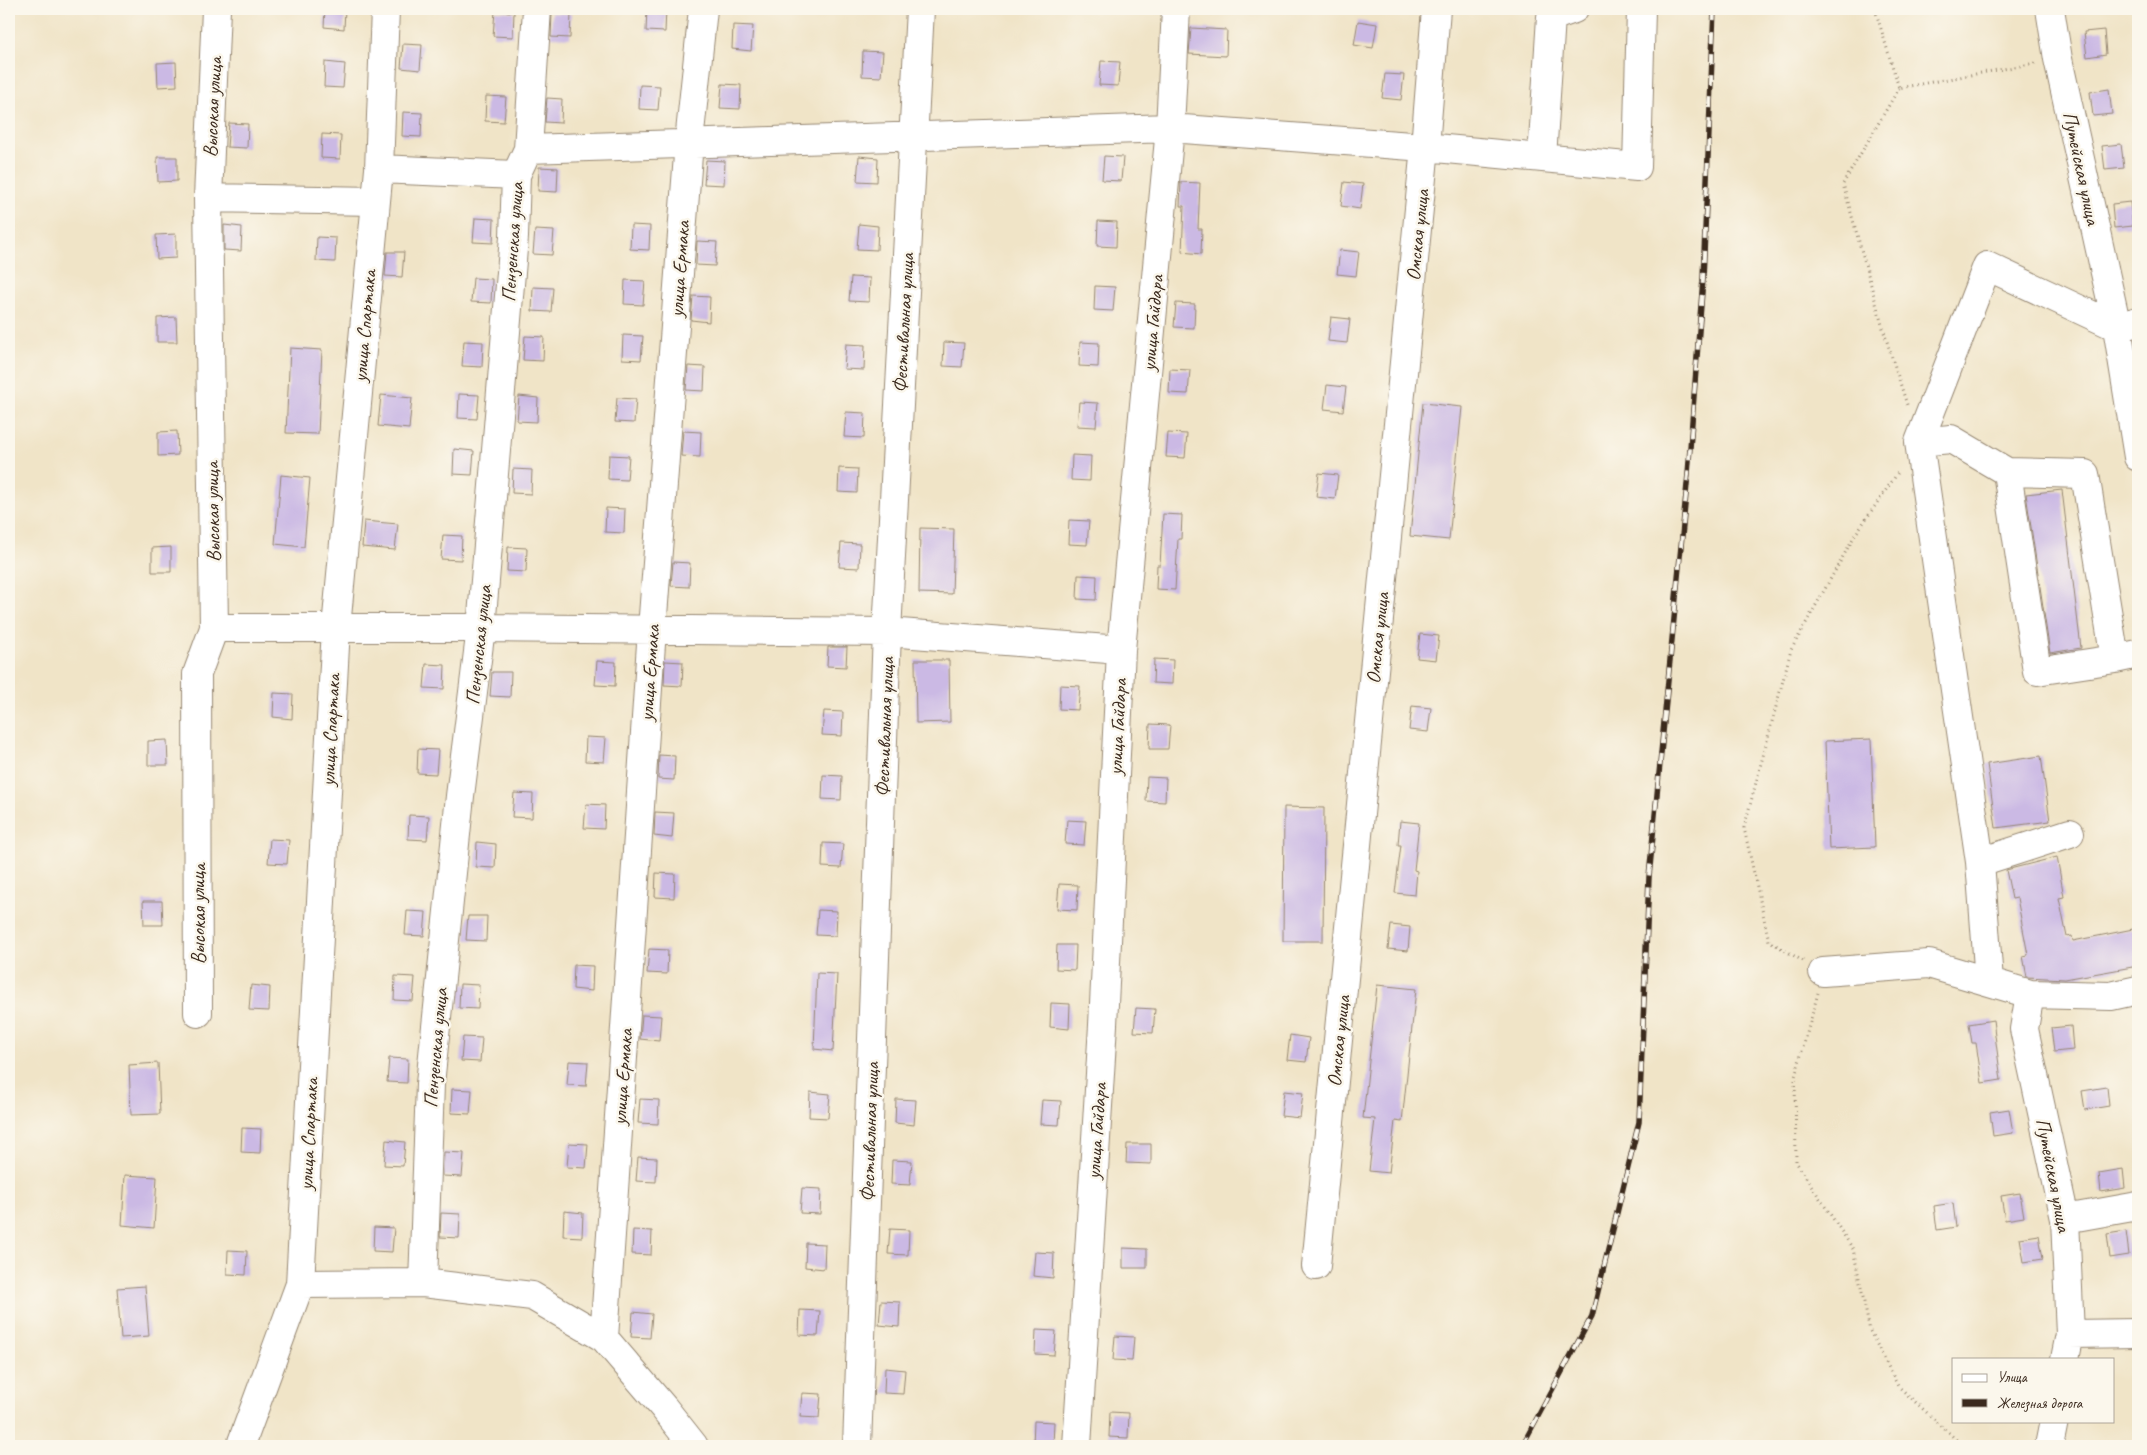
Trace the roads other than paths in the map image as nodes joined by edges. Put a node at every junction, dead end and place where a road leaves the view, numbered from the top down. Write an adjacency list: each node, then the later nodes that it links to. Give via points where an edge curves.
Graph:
1 (216, 9): 19 (street, Высокая улица)
2 (385, 9): 17 (street, улица Спартака)
3 (537, 9): 15 (street, Пензенская улица)
4 (703, 9): 13 (street, улица Ермака)
5 (920, 9): 12 (street, Фестивальная улица)
6 (1176, 9): 11 (street, улица Гайдара)
7 (1436, 9): 14 (street, Омская улица)
8 (1574, 9): 16 (street, via 1551,17)
9 (1641, 9): 16 (street, via 1637,167)
10 (2050, 9): 21 (street, Путейская улица, via 2058,59)
11 (1170, 128): 12 (street); 14 (street); 30 (street, улица Гайдара)
12 (913, 136): 13 (street); 29 (street, Фестивальная улица)
13 (689, 142): 15 (street); 28 (street, улица Ермака)
14 (1425, 147): 16 (street); 41 (street, Омская улица)
15 (528, 149): 18 (street, Пензенская улица)
16 (1542, 158)
17 (379, 169): 18 (street); 20 (street, улица Спартака)
18 (516, 175): 27 (street, Пензенская улица, via 514,237)
19 (208, 198): 20 (street); 25 (street, Высокая улица)
20 (376, 200): 26 (street, улица Спартака)
21 (2127, 324): 22 (street, via 1987,266); 23 (street, Путейская улица)
22 (1919, 442): 24 (street, via 1951,439); 33 (street)
23 (2138, 458)
24 (2007, 472): 31 (street, via 2085,474); 31 (street, via 2037,672)
25 (214, 628): 26 (street); 38 (street, Высокая улица, via 197,674)
26 (336, 628): 27 (street); 42 (street, улица Спартака)
27 (481, 628): 28 (street); 43 (street, Пензенская улица, via 430,1084)
28 (652, 630): 29 (street); 45 (street, улица Ермака)
29 (887, 632): 30 (street); 50 (street, Фестивальная улица)
30 (1121, 650): 51 (street, улица Гайдара, via 1103,1025)
31 (2127, 657)
32 (2070, 833): 33 (street)
33 (1980, 862): 35 (street)
34 (1823, 972): 35 (street, via 1929,964)
35 (1989, 981): 37 (street)
36 (2138, 990): 37 (street, via 2111,996)
37 (2030, 994): 40 (street, Путейская улица, via 2024,1029)
38 (198, 1013)
39 (2138, 1206): 40 (street)
40 (2065, 1219): 46 (street, Путейская улица)
41 (1316, 1266)
42 (300, 1284): 43 (street); 48 (street, улица Спартака)
43 (422, 1284): 45 (street, via 532,1296)
44 (2138, 1333): 46 (street)
45 (604, 1338): 49 (street)
46 (2067, 1346)
47 (2054, 1422): 52 (street)
48 (242, 1442)
49 (694, 1446)
50 (857, 1446)
51 (1077, 1446)
52 (2049, 1446)

